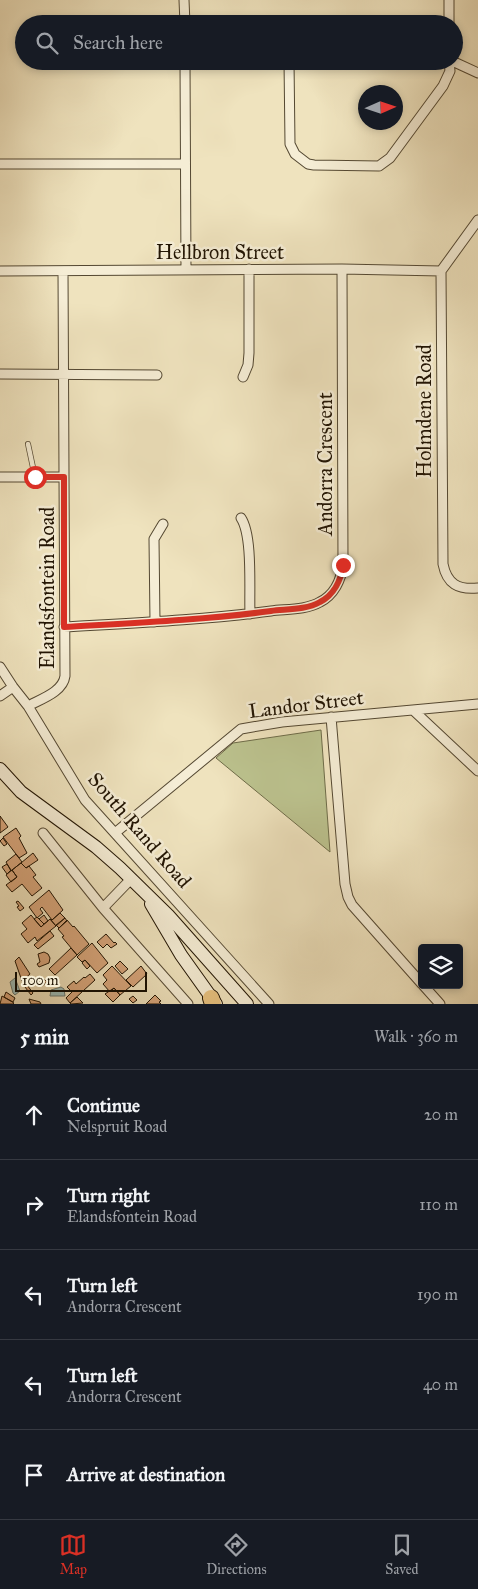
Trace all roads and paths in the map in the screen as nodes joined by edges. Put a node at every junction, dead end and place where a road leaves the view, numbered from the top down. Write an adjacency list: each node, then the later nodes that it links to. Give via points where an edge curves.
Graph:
1 (184, 0): 3 (street)
2 (449, 0): 4 (street)
3 (184, 15)
4 (449, 15)
5 (463, 67): 9 (street)
6 (185, 70): 11 (street)
7 (289, 70): 8 (street, via 288,138 295,154 314,165 379,166 390,158 443,86)
8 (450, 70)
9 (478, 73)
10 (0, 164): 11 (street)
11 (185, 164): 15 (street)
12 (478, 220): 17 (street)
13 (342, 269): 16 (street, Hellbron Street); 17 (street, Hellbron Street); 30 (street, Andorra Crescent, via 342,573 337,586 316,604)
14 (63, 270): 15 (street, Hellbron Street); 18 (street, Hellbron Street); 20 (street, Elandsfontein Road)
15 (186, 270): 16 (street, Hellbron Street)
16 (249, 270): 22 (street, via 249,353)
17 (441, 270): 29 (street, Holmdene Road, via 442,559 445,574 452,583 466,589)
18 (0, 271)
19 (0, 374): 20 (street)
20 (63, 375): 21 (street); 26 (street, Elandsfontein Road)
21 (157, 375)
22 (243, 377)
23 (28, 444): 25 (lane)
24 (0, 477): 25 (street)
25 (35, 477): 26 (street)
26 (64, 477): 32 (street, Elandsfontein Road)
27 (241, 518): 30 (street, via 248,539)
28 (163, 524): 31 (street, via 154,539)
29 (478, 588)
30 (250, 614): 31 (street, Andorra Crescent)
31 (154, 622): 32 (street, Andorra Crescent)
32 (64, 627): 37 (street, Elandsfontein Road, via 65,671 62,684)
33 (0, 667): 34 (street, South Rand Road)
34 (13, 687): 35 (street); 37 (street, South Rand Road)
35 (0, 696)
36 (478, 704): 38 (street, Landor Street)
37 (28, 706): 43 (street, South Rand Road, via 77,789)
38 (413, 710): 39 (street, Landor Street); 41 (street)
39 (331, 717): 43 (street, Landor Street, via 241,729); 47 (street, via 348,897)
40 (0, 769): 44 (main road, South Rand Road, via 21,792 96,847)
41 (478, 770)
42 (43, 833): 46 (street)
43 (115, 833): 52 (street, South Rand Road)
44 (131, 879): 45 (main road, South Rand Road); 46 (street, South Rand Road)
45 (141, 890): 49 (main road, South Rand Road); 51 (main road, South Rand Road, via 168,915)
46 (103, 908): 50 (street)
47 (418, 981)
48 (426, 989): 53 (street)
49 (214, 1002)
50 (188, 1004)
51 (247, 1004)
52 (269, 1004)
53 (440, 1004)

